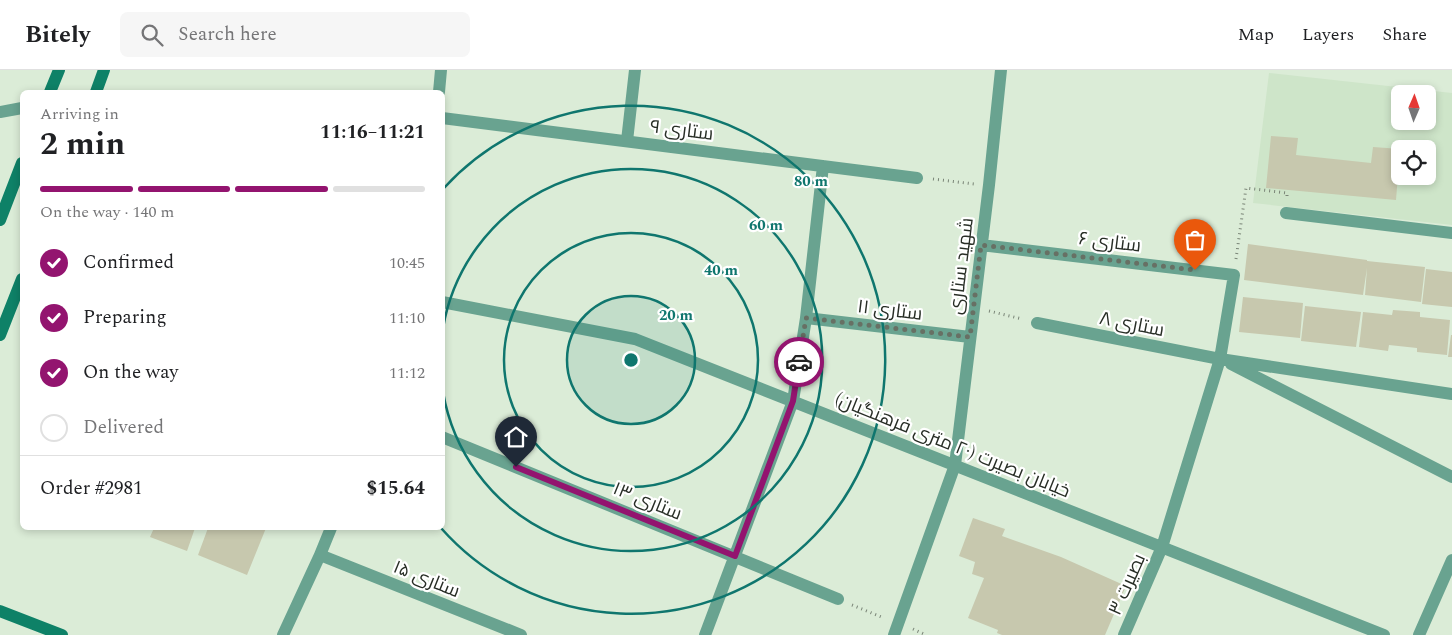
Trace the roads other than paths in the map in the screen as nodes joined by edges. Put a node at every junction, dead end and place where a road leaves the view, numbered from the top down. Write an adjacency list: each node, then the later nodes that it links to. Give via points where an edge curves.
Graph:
1 (59, 70): 6 (street)
2 (104, 70): 7 (street)
3 (441, 70): 8 (street)
4 (635, 70): 12 (street)
5 (1001, 70): 19 (street, شهید ستاری)
6 (51, 90)
7 (97, 90)
8 (439, 90)
9 (20, 108): 10 (street)
10 (0, 112)
11 (445, 118): 12 (street, ستاری ۹)
12 (627, 141): 13 (street, ستاری ۹)
13 (822, 166): 15 (street, ستاری ۹); 23 (street)
14 (20, 168): 17 (street)
15 (917, 178)
16 (1286, 213): 18 (street)
17 (0, 220)
18 (1452, 233)
19 (981, 245): 20 (street, ستاری ۶); 26 (street, شهید ستاری)
20 (1234, 275): 27 (street, بصیرت ۳)
21 (20, 284): 25 (street)
22 (445, 303): 29 (street, خیابان بصیرت (۲۰ متری فرهنگیان), via 635,339)
23 (806, 318): 26 (street, ستاری ۱۱); 29 (street)
24 (1037, 323): 27 (street, ستاری ۸)
25 (0, 335)
26 (970, 337): 31 (street, شهید ستاری)
27 (1220, 359): 28 (street); 32 (street); 34 (street, بصیرت ۳)
28 (1452, 394)
29 (793, 401): 31 (street, خیابان بصیرت (۲۰ متری فرهنگیان)); 36 (street)
30 (445, 438): 36 (street, ستاری ۱۳)
31 (955, 465): 34 (street, خیابان بصیرت (۲۰ متری فرهنگیان)); 44 (street, شهید ستاری)
32 (1452, 477)
33 (330, 530): 35 (street)
34 (1162, 547): 45 (street, بصیرت ۳); 46 (street, خیابان بصیرت (۲۰ متری فرهنگیان))
35 (320, 555): 41 (street); 42 (street, ستاری ۱۵)
36 (735, 556): 38 (street, ستاری ۱۳); 43 (street)
37 (1452, 560): 47 (street)
38 (838, 599)
39 (0, 611): 40 (street)
40 (62, 635)
41 (283, 635)
42 (521, 635)
43 (706, 635)
44 (894, 635)
45 (1124, 635)
46 (1384, 635)
47 (1419, 635)

